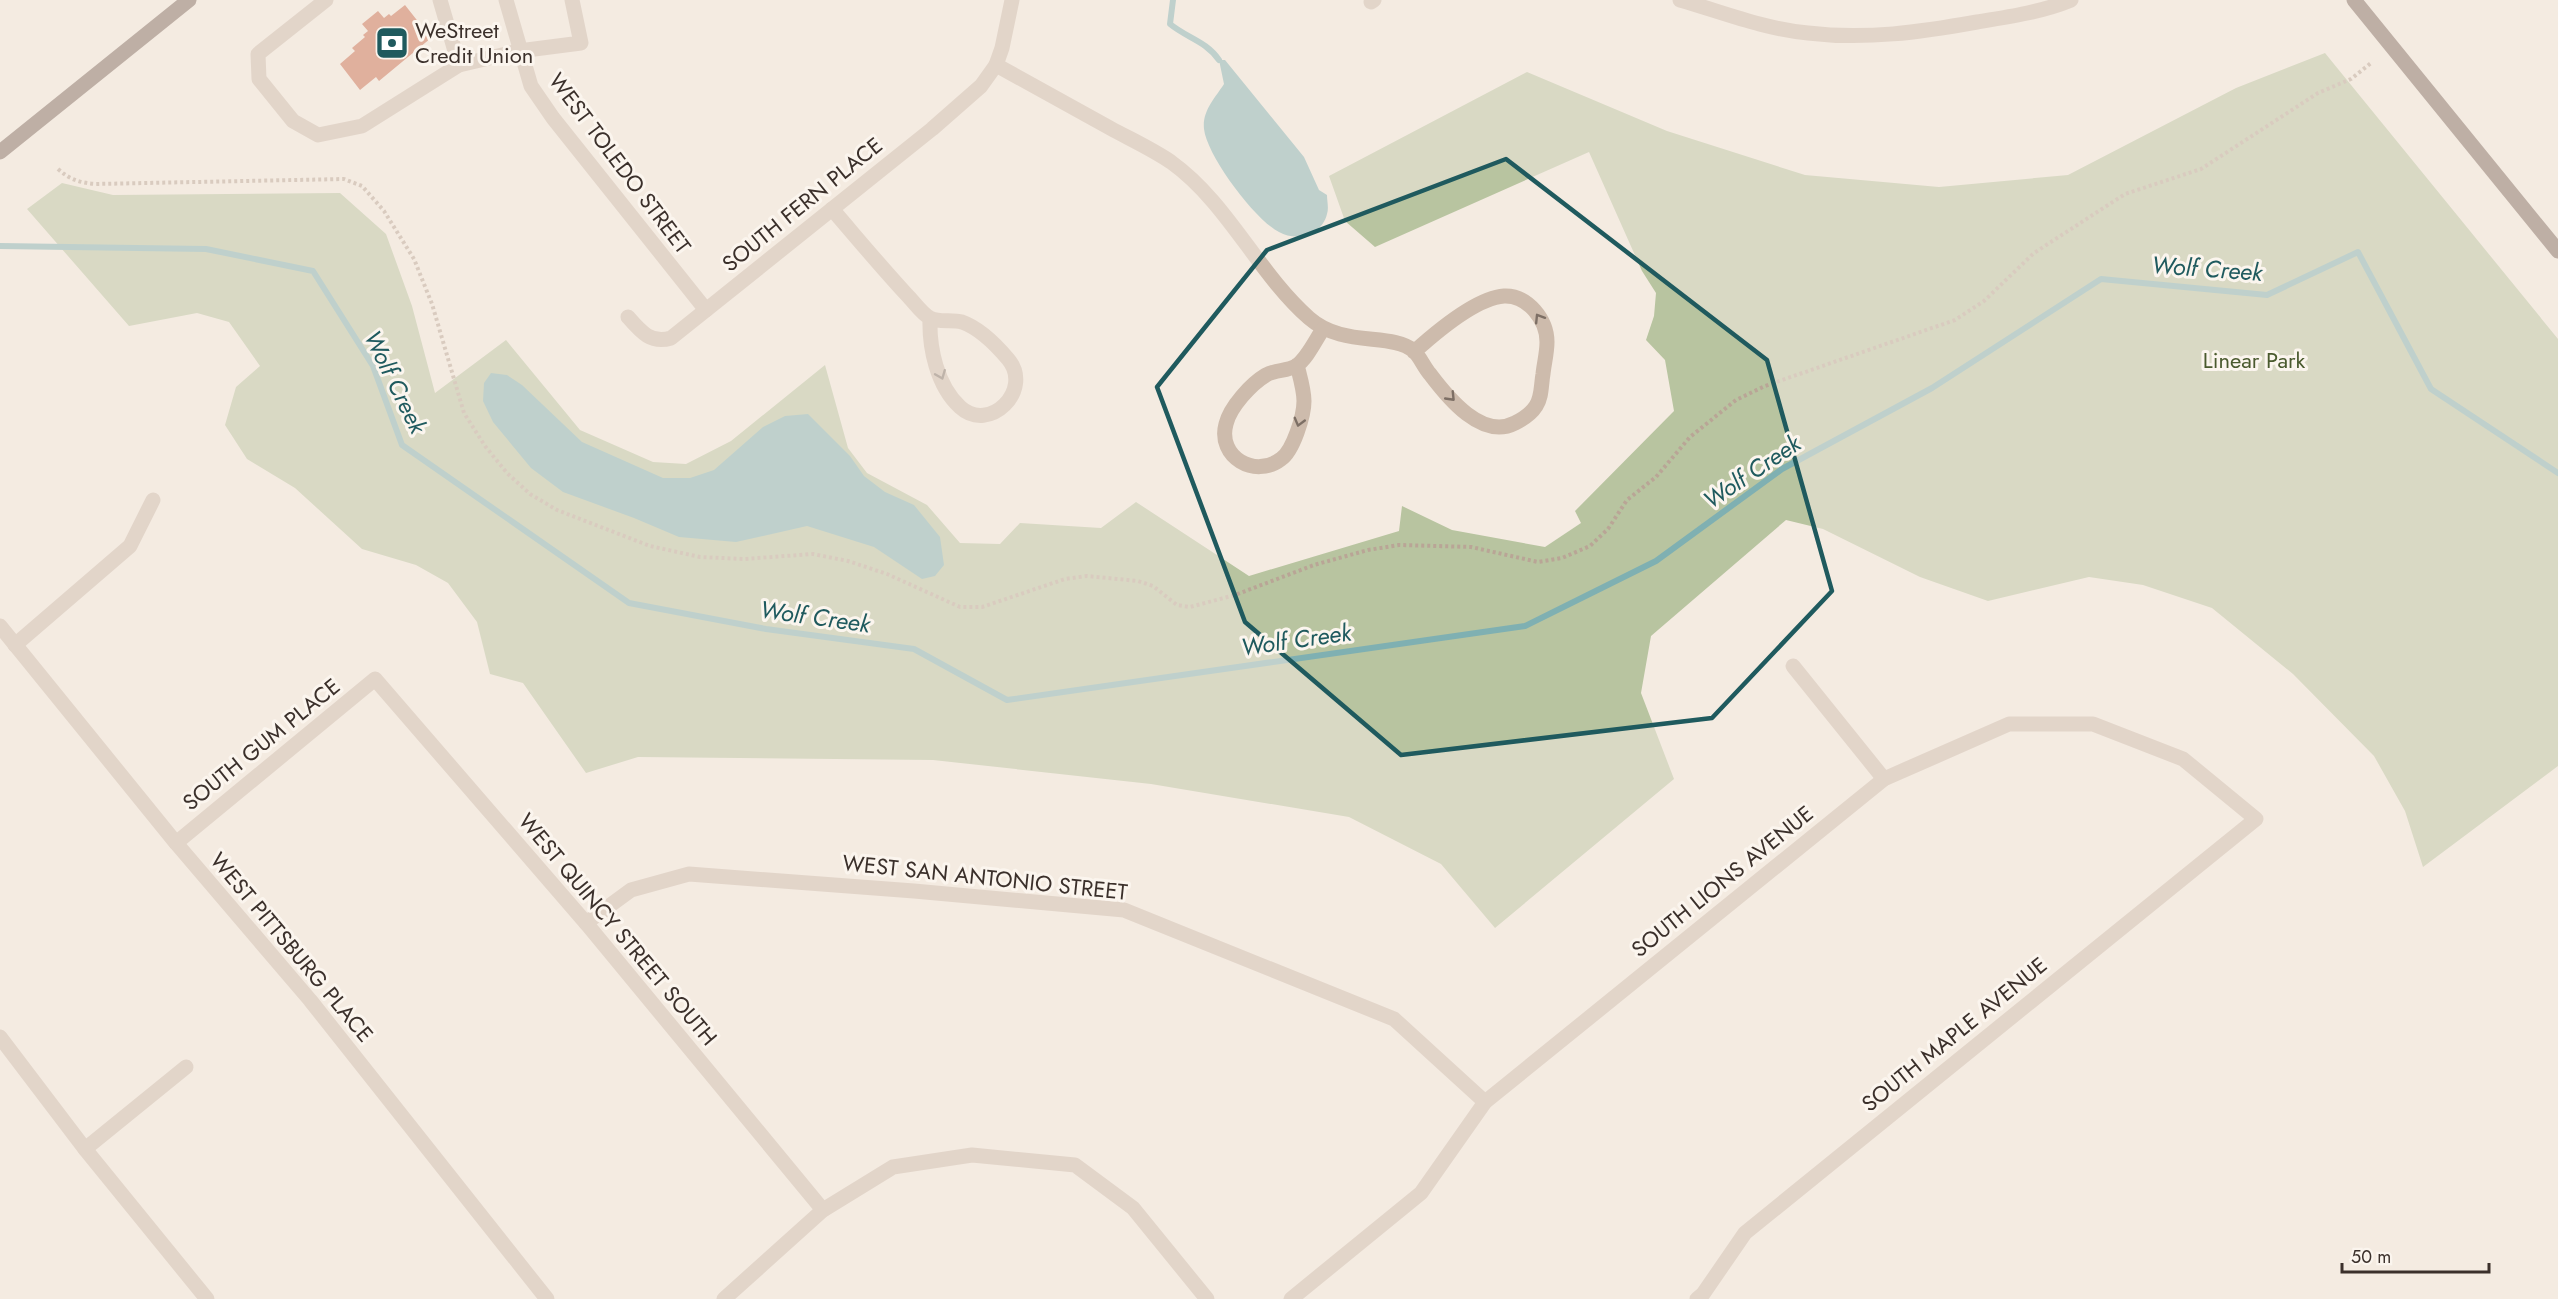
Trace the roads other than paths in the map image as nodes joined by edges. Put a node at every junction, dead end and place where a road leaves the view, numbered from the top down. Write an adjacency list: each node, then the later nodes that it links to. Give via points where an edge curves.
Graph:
1 (189, 0): 13 (main road)
2 (326, 0): 11 (street, via 258,54 260,79 293,121 318,135 362,126)
3 (440, 0): 11 (street)
4 (506, 0): 10 (street, WEST TOLEDO STREET)
5 (572, 0): 10 (street, via 581,43)
6 (1012, 0): 12 (street, SOUTH FERN PLACE)
7 (1680, 0): 8 (street, via 1753,22 1807,33 1859,37 1925,31)
8 (2071, 0)
9 (2354, 0): 15 (main road)
10 (519, 51): 11 (street); 16 (street, WEST TOLEDO STREET, via 531,86 553,118)
11 (459, 65)
12 (996, 65): 14 (street, SOUTH FERN PLACE, via 965,101); 19 (street, via 1157,153 1189,177 1216,204 1293,302)
13 (0, 152)
14 (832, 209): 16 (street, SOUTH FERN PLACE); 18 (street)
15 (2558, 251)
16 (706, 310): 17 (street, SOUTH FERN PLACE, via 671,338 660,341 644,333)
17 (628, 316)
18 (930, 318): 18 (street, one-way to 18, via 930,344 942,379 960,408 986,415 1008,402 1016,386 1010,360 962,322)
19 (1323, 329): 20 (street, via 1352,339 1394,343); 21 (street)
20 (1414, 352): 20 (street, one-way to 20, via 1437,383 1483,425 1508,427 1528,416 1539,400 1547,342 1545,328 1534,310 1515,297 1480,304)
21 (1297, 365): 21 (street, one-way to 21, via 1304,402 1292,447 1274,464 1256,468 1239,462 1226,440 1229,412 1266,375)
22 (153, 500): 24 (street, via 130,546)
23 (0, 626): 24 (street, WEST PITTSBURG PLACE)
24 (15, 645): 29 (street, WEST PITTSBURG PLACE)
25 (1793, 666): 27 (street)
26 (375, 679): 29 (street, SOUTH GUM PLACE); 30 (street, WEST QUINCY STREET SOUTH)
27 (1884, 778): 28 (street, SOUTH LIONS AVENUE, via 2009,724 2093,724 2183,759); 33 (street, SOUTH LIONS AVENUE)
28 (2256, 819): 36 (street, SOUTH MAPLE AVENUE, via 1745,1233)
29 (176, 843): 38 (street, WEST PITTSBURG PLACE, via 310,1000)
30 (586, 924): 33 (street, WEST SAN ANTONIO STREET, via 631,890 689,874 1124,909 1394,1019); 35 (street, WEST QUINCY STREET SOUTH)
31 (0, 1037): 34 (street)
32 (186, 1067): 34 (street)
33 (1485, 1102): 41 (street, SOUTH LIONS AVENUE, via 1422,1192)
34 (85, 1149): 37 (street)
35 (823, 1210): 39 (street); 40 (street, via 893,1167 972,1155 1074,1165 1133,1208)
36 (1702, 1297)
37 (207, 1299)
38 (547, 1299)
39 (724, 1299)
40 (1208, 1299)
41 (1291, 1299)

